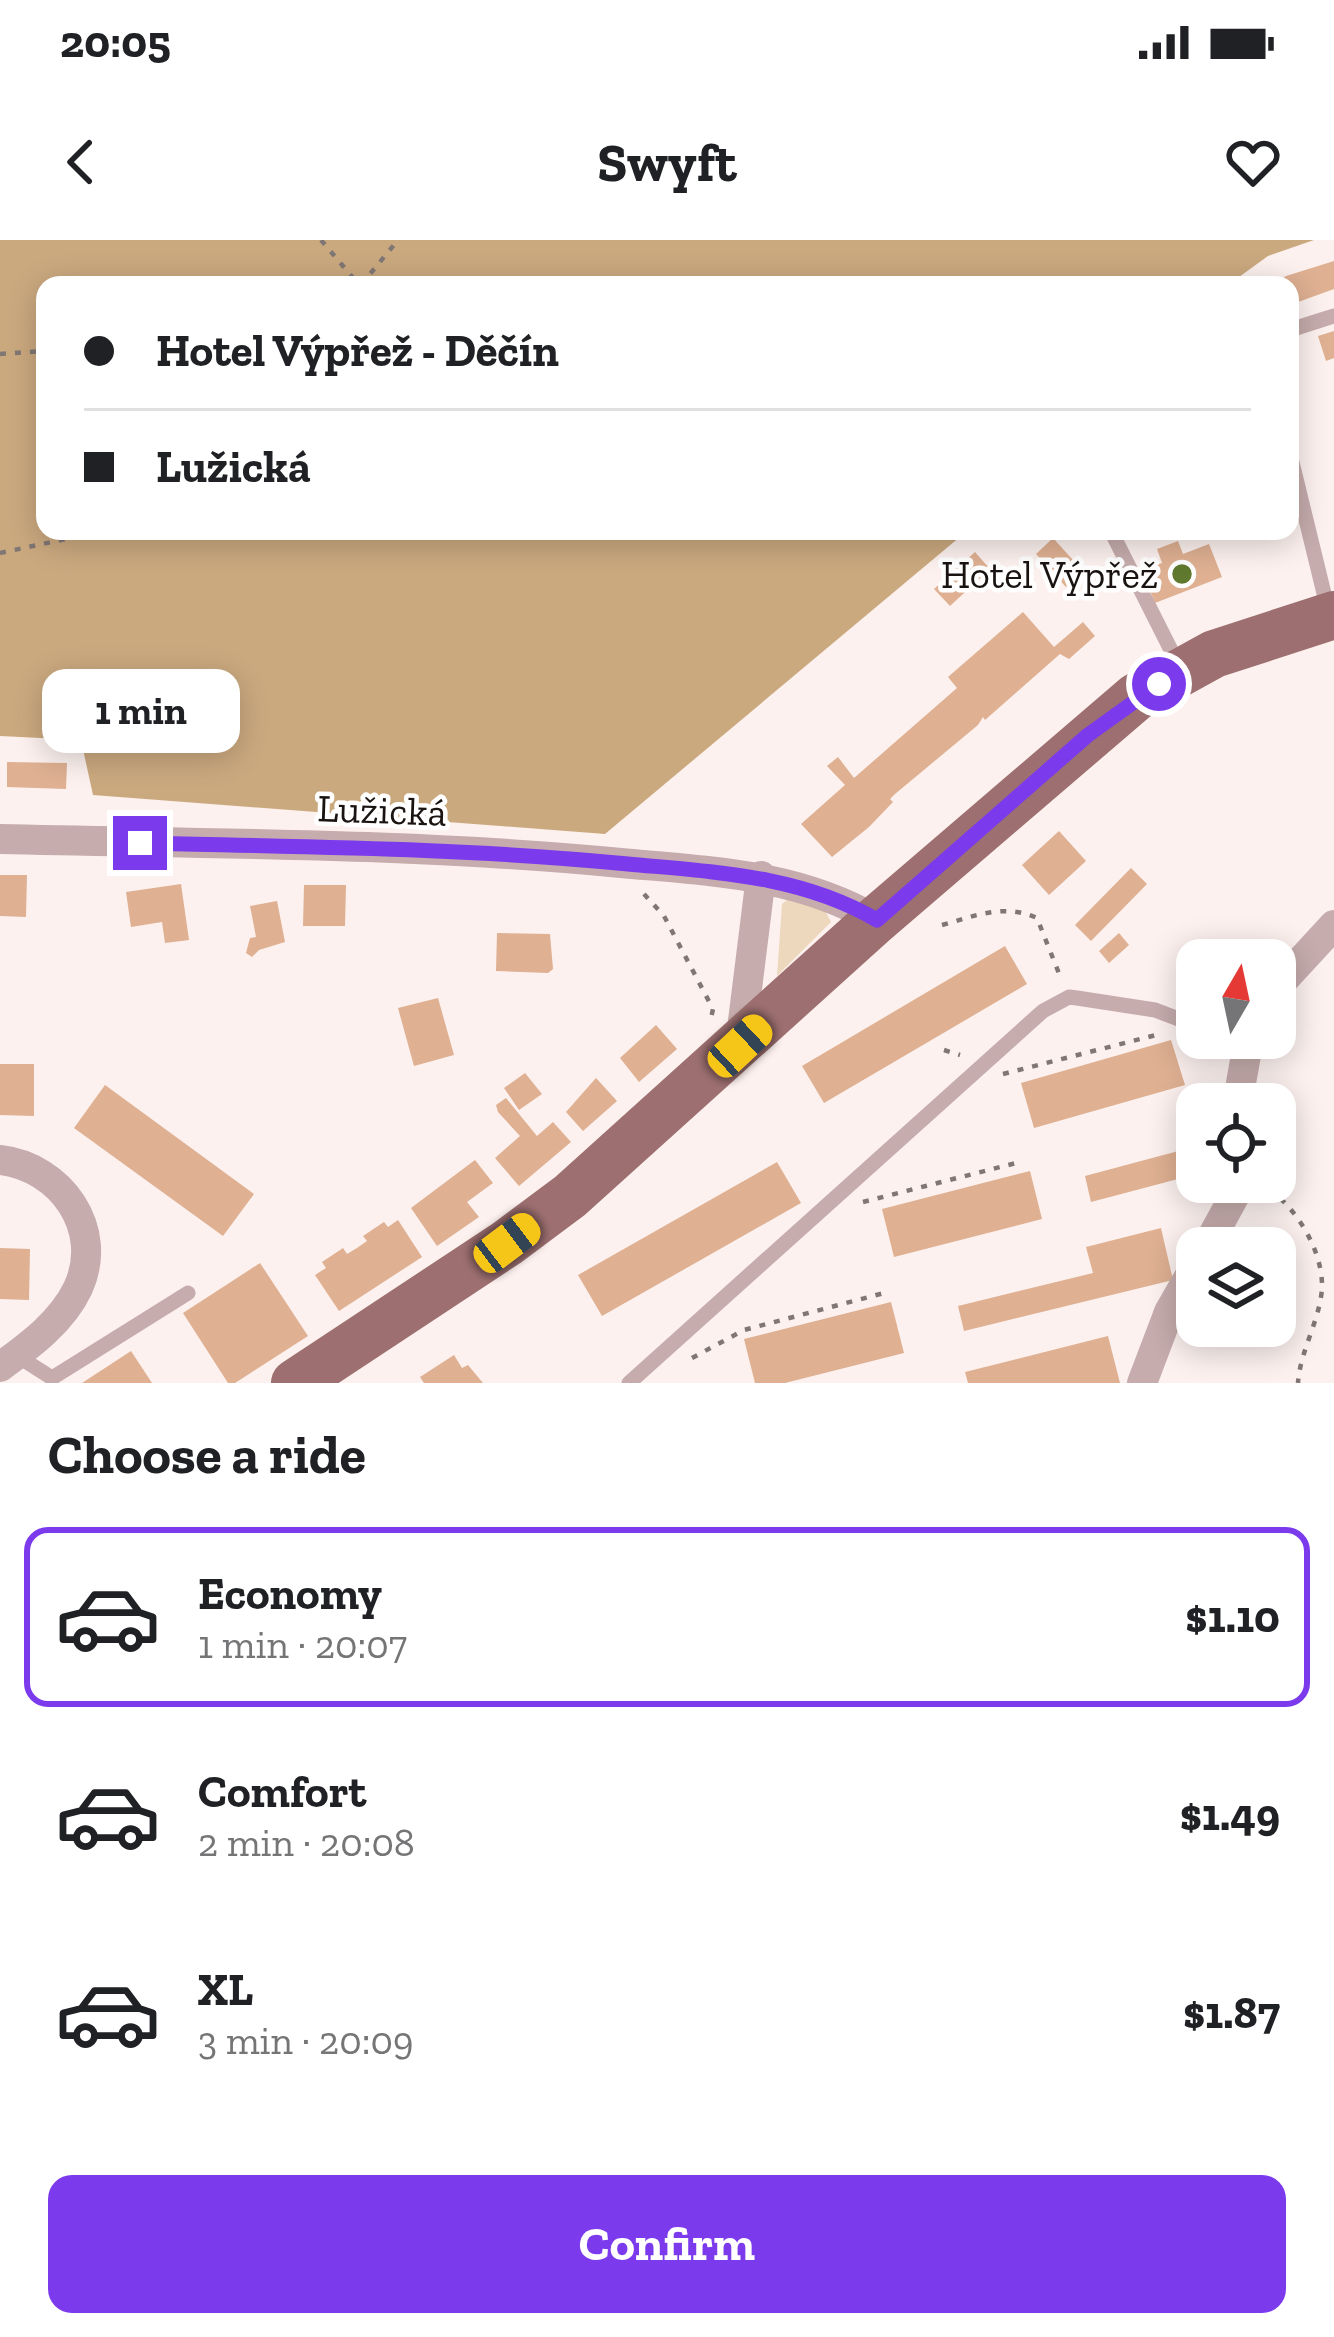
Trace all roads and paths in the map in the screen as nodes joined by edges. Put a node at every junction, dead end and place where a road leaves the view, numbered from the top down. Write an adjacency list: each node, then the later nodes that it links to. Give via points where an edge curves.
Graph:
1 (321, 240): 3 (path)
2 (398, 240): 4 (path)
3 (352, 276)
4 (368, 276)
5 (1334, 316): 6 (lane)
6 (1299, 327)
7 (36, 352): 8 (path)
8 (0, 354)
9 (1299, 489): 13 (lane)
10 (61, 540): 12 (path)
11 (1116, 540): 14 (lane)
12 (0, 553)
13 (1332, 616): 14 (main road)
14 (1181, 671): 18 (main road, via 1088,735)
15 (0, 839): 16 (street, Lužická, via 514,853)
16 (761, 876): 18 (street, Lužická, via 842,899); 25 (street)
17 (637, 886): 25 (path, via 664,916)
18 (877, 920): 25 (main road)
19 (942, 925): 22 (path, via 997,910 1037,918)
20 (1334, 925): 21 (street)
21 (1296, 966)
22 (1070, 998): 23 (lane); 27 (lane)
23 (1176, 1018)
24 (1176, 1031): 27 (path, via 1006,1076)
25 (724, 1034): 37 (main road, via 570,1196)
26 (944, 1050): 27 (path)
27 (983, 1064): 30 (lane)
28 (0, 1160): 36 (street, via 40,1171 71,1199 86,1250 79,1287 56,1322)
29 (1020, 1162): 30 (path, via 855,1204)
30 (834, 1197): 35 (lane)
31 (1288, 1203): 40 (path, via 1312,1246 1322,1288)
32 (188, 1293): 36 (lane, via 52,1378)
33 (884, 1293): 35 (path, via 744,1330 677,1366)
34 (1176, 1300): 39 (street)
35 (659, 1356): 38 (lane)
36 (6, 1359)
37 (295, 1383)
38 (629, 1383)
39 (1142, 1383)
40 (1298, 1383)

